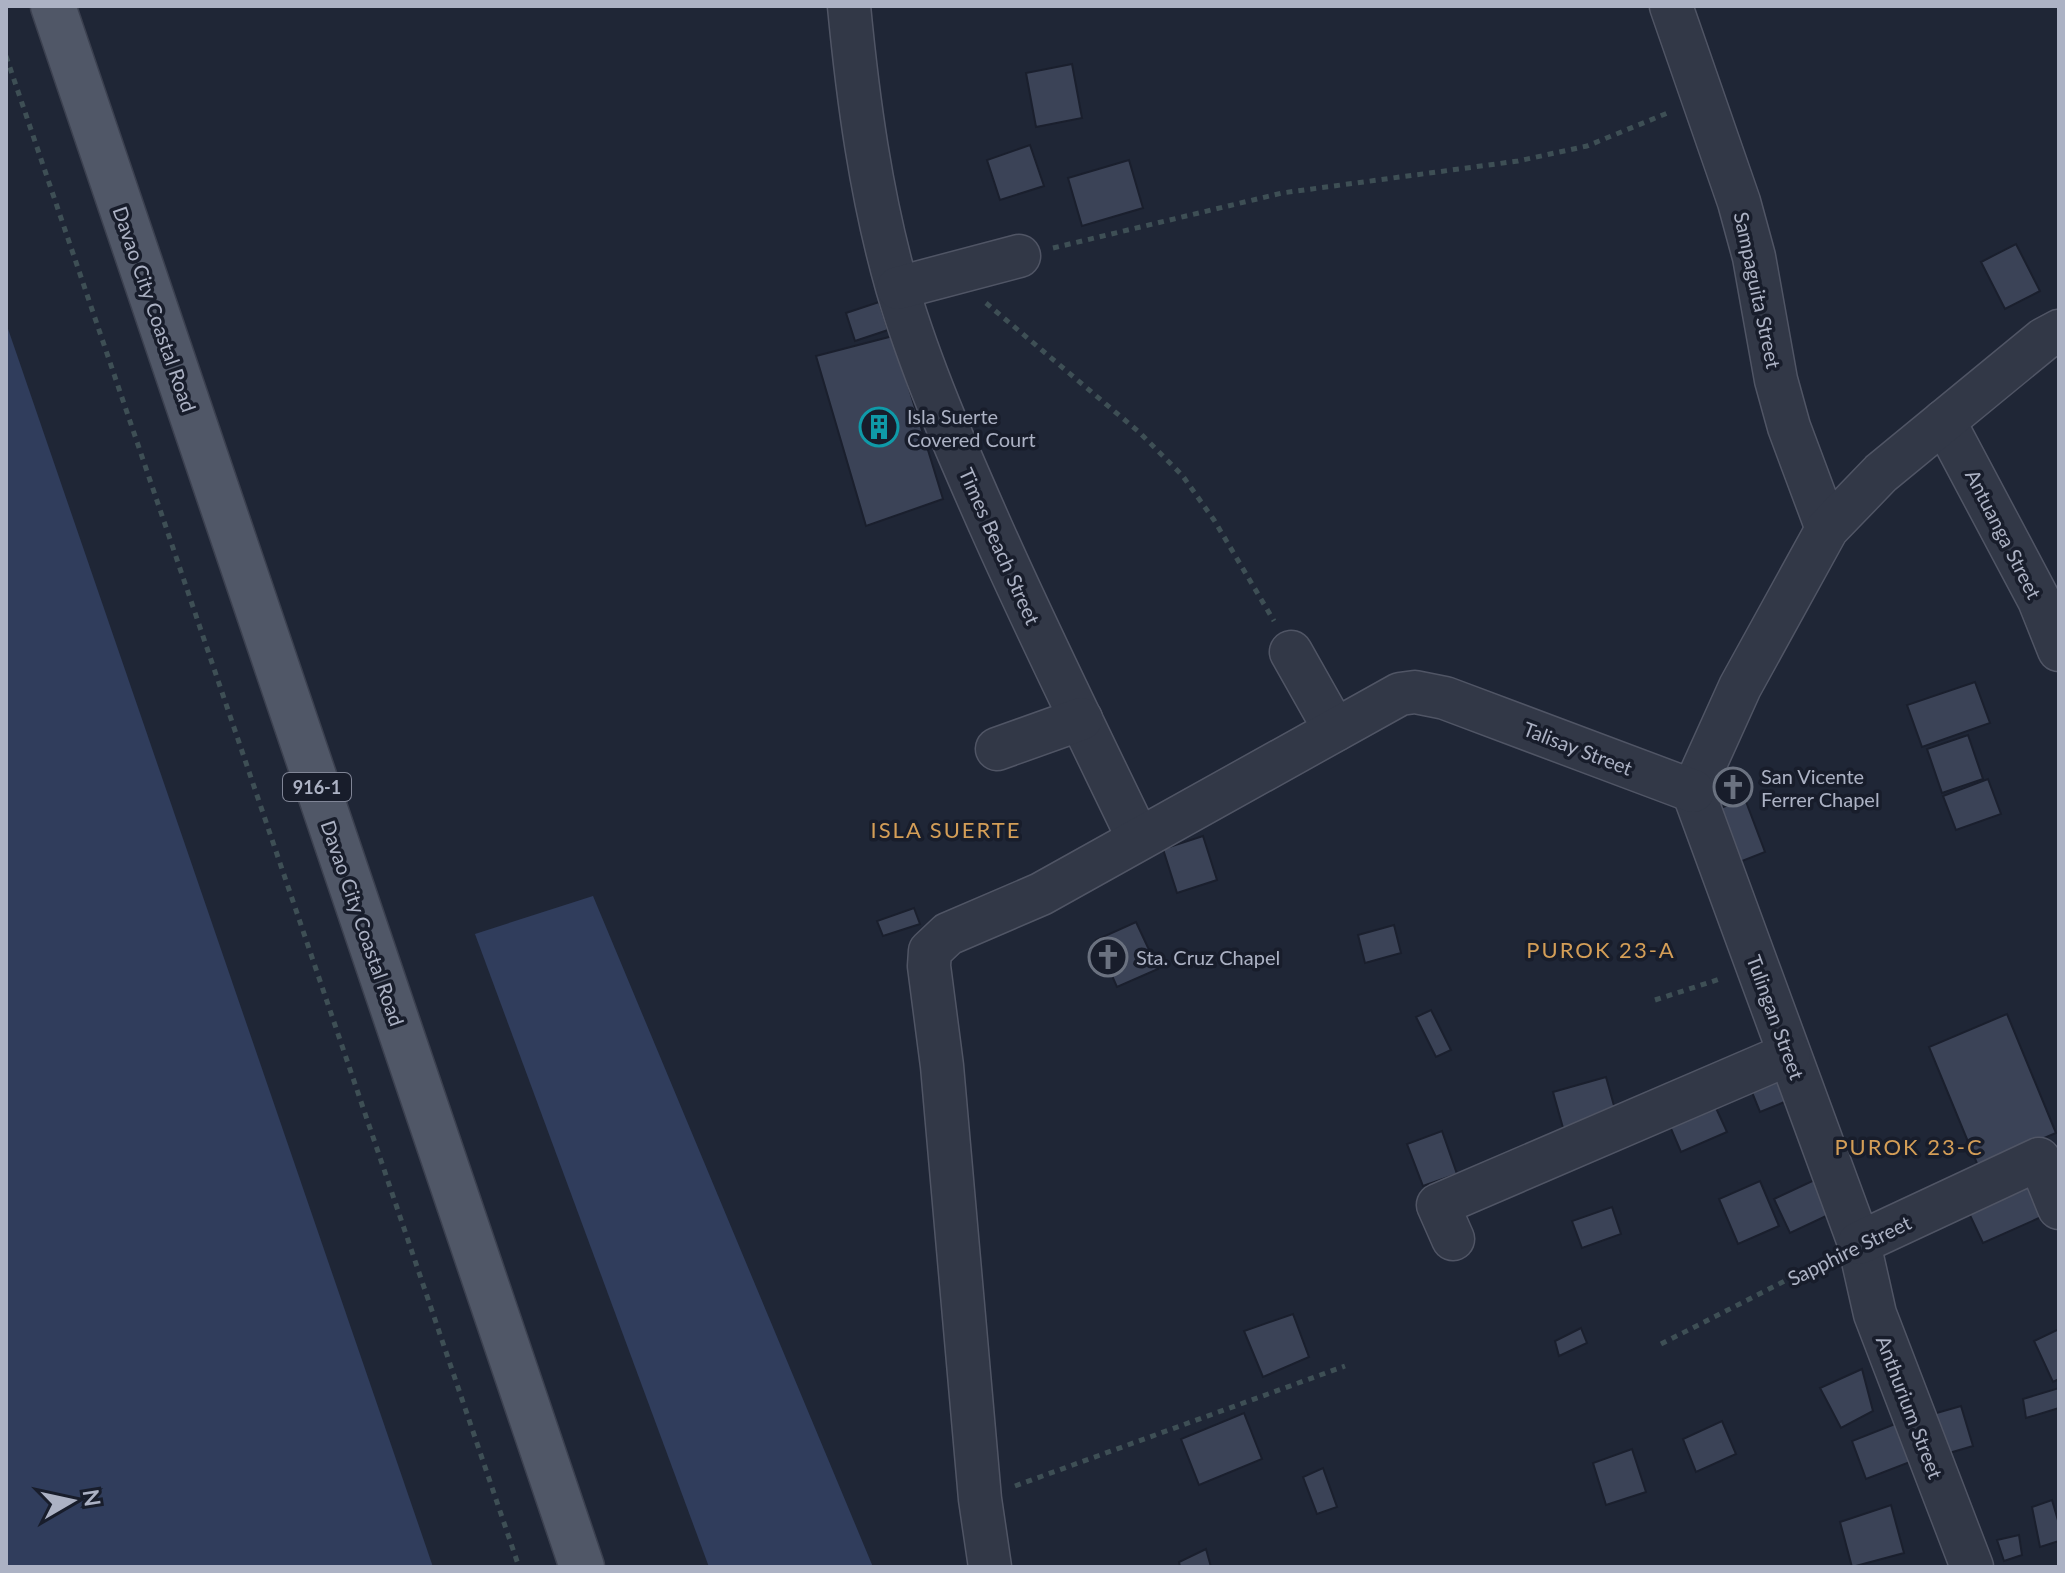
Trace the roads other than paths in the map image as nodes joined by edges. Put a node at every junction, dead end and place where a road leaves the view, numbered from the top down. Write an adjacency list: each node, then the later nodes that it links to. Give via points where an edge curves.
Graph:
1 (53, 6): 20 (main road, Davao City Coastal Road / 916-1)
2 (849, 6): 5 (street, Times Beach Street, via 869,157)
3 (1671, 6): 8 (street, Sampaguita Street, via 1739,202 1776,380)
4 (1019, 256): 5 (street)
5 (898, 288): 11 (street, Times Beach Street, via 959,456)
6 (2059, 331): 7 (street)
7 (1944, 421): 8 (street, via 1881,473); 9 (street, Antuanga Street, via 2039,600)
8 (1827, 529): 14 (street, via 1740,687)
9 (2059, 650)
10 (1291, 652): 12 (street)
11 (1081, 719): 13 (street); 15 (street, Times Beach Street)
12 (1335, 730): 14 (street, Talisay Street, via 1400,694 1429,693); 15 (street, Talisay Street)
13 (997, 749)
14 (1693, 791): 16 (street, Tulingan Street)
15 (1138, 838): 21 (street, Talisay Street, via 1041,894 948,934 930,951)
16 (1789, 1054): 18 (street, via 1438,1205); 19 (street, Tulingan Street)
17 (2059, 1208): 19 (street, Sapphire Street, via 2039,1159)
18 (1453, 1239)
19 (1859, 1243): 22 (street, Anthurium Street, via 1875,1314)
20 (582, 1567)
21 (990, 1567)
22 (1972, 1567)

